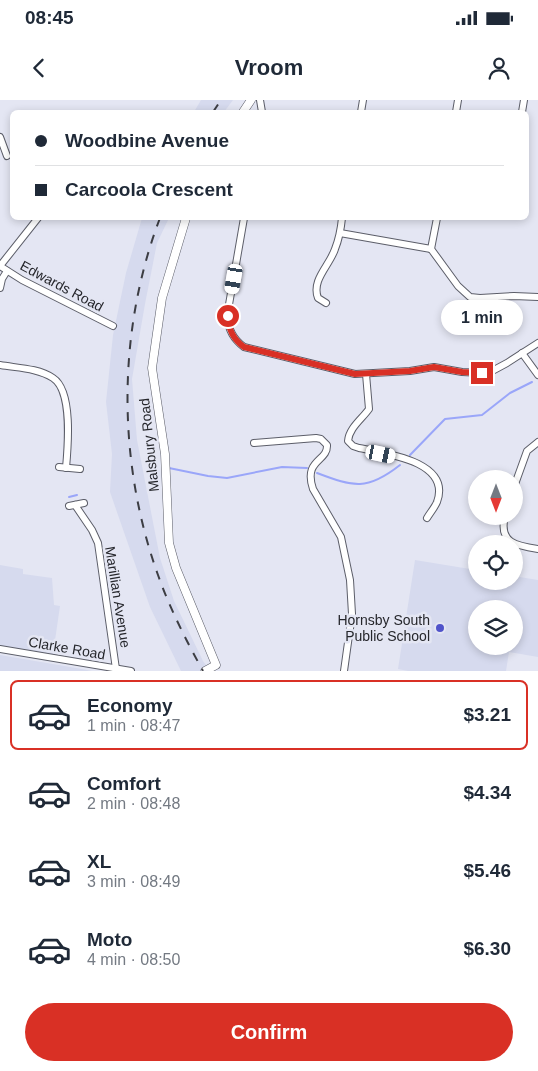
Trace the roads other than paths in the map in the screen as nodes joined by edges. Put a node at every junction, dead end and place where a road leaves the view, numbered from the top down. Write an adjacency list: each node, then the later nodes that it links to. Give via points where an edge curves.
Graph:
1 (0, 137): 2 (street)
2 (7, 156)
3 (36, 220): 10 (street)
4 (185, 220): 31 (street, Malsbury Road, via 162,298 152,368 165,454 169,543)
5 (244, 220): 19 (street, via 228,316 228,326 237,342 255,350)
6 (342, 220): 8 (street)
7 (437, 220): 9 (street)
8 (340, 233): 9 (street); 14 (street, via 317,289 318,298)
9 (431, 249): 13 (street, via 470,297)
10 (0, 266): 11 (street, Edwards Road)
11 (7, 271): 12 (street); 15 (street, Edwards Road)
12 (0, 288)
13 (538, 296)
14 (326, 303)
15 (113, 326)
16 (538, 343): 17 (street)
17 (522, 354): 19 (street, via 482,373 434,367); 20 (street)
18 (0, 365): 23 (street, via 44,374 62,388 66,399 68,447 63,467)
19 (366, 374): 26 (street, via 369,409 348,436 348,441 359,448 416,462 430,471 439,490)
20 (538, 375)
21 (538, 442): 24 (street, via 527,451)
22 (254, 443): 33 (street, via 316,438 328,445 310,476 313,489 341,537 350,580 352,614)
23 (80, 469)
24 (520, 470)
25 (84, 503): 30 (street, Marillian Avenue, via 72,505 98,543)
26 (427, 518)
27 (504, 525): 28 (street, via 508,539 520,546)
28 (538, 549)
29 (0, 650): 30 (street, Clarke Road)
30 (116, 669): 32 (street, Clarke Road)
31 (213, 669)
32 (131, 671)
33 (344, 671)

